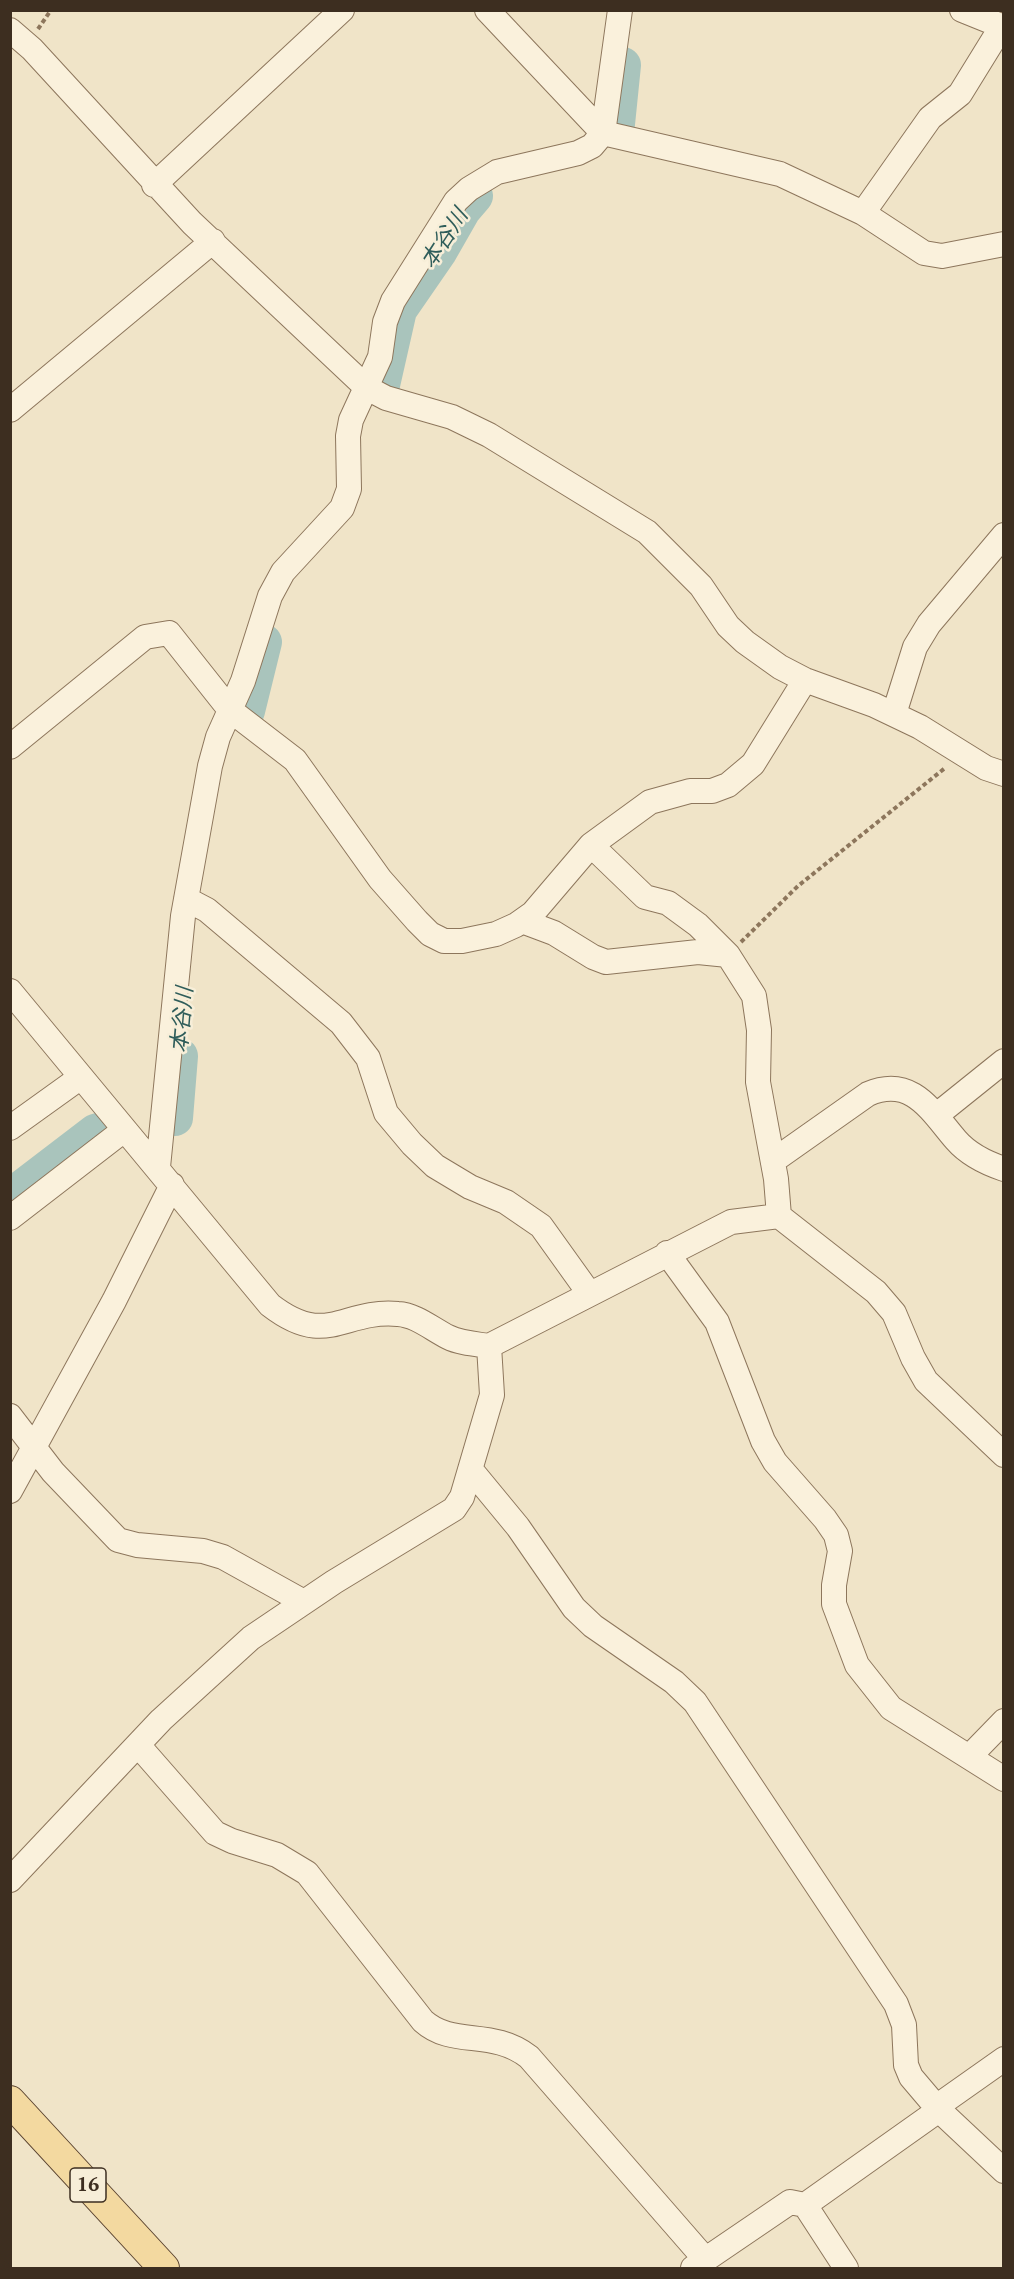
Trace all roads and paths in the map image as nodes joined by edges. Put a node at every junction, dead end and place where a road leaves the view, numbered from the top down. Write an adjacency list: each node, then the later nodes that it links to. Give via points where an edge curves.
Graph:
1 (342, 10): 8 (street)
2 (488, 10): 7 (street)
3 (620, 10): 7 (street)
4 (962, 10): 5 (street)
5 (1004, 29): 9 (street, via 960,94 930,118)
6 (10, 30): 8 (street, via 32,49)
7 (603, 133): 9 (street, via 780,174); 12 (street, via 592,146 578,153 497,172 456,201 393,301)
8 (154, 185): 10 (street)
9 (863, 213): 11 (street, via 924,253 942,256)
10 (213, 240): 12 (street); 13 (street)
11 (1004, 244)
12 (368, 388): 15 (street, via 386,399 452,417 489,435 647,532 701,586 722,618 745,642); 16 (street, via 351,420 349,489 342,508 283,572 270,596)
13 (10, 410)
14 (998, 550): 17 (street, via 929,624 915,647)
15 (804, 680): 17 (street); 21 (street, via 753,764 728,785 650,802)
16 (230, 710): 18 (street, via 169,633 158,633 145,637); 22 (street, via 210,766); 23 (street, via 295,760 380,879 430,934 444,941 462,941 496,934)
17 (894, 714): 19 (street)
18 (10, 747)
19 (963, 753): 20 (street); 24 (path, via 798,886)
20 (1004, 774)
21 (591, 845): 23 (street); 24 (street, via 645,897 682,911)
22 (186, 899): 33 (street); 37 (street, via 207,910 341,1023 368,1058 397,1130 435,1166 506,1202 541,1226)
23 (522, 921): 24 (street, via 554,933 606,962 698,952)
24 (728, 955): 31 (street, via 748,986 758,1012 758,1082)
25 (10, 991): 27 (street)
26 (1004, 1061): 28 (street)
27 (81, 1077): 29 (street); 30 (street)
28 (938, 1114): 31 (street, via 900,1088 884,1087 868,1094); 32 (street, via 957,1142 981,1160)
29 (10, 1128)
30 (124, 1130): 33 (street); 35 (street)
31 (773, 1161): 34 (street)
32 (1004, 1169)
33 (165, 1176): 38 (street, via 270,1305 290,1321 330,1327 373,1315 398,1314 451,1338); 40 (street, via 114,1300)
34 (778, 1216): 36 (street, via 731,1222); 41 (street, via 876,1292 894,1313 926,1381)
35 (10, 1218)
36 (667, 1253): 37 (street); 47 (street, via 717,1322 763,1441 775,1462 836,1534 840,1551 834,1604 857,1665 891,1708)
37 (589, 1293): 38 (street)
38 (489, 1346): 42 (street, via 492,1395)
39 (10, 1416): 40 (street)
40 (34, 1447): 43 (street); 44 (street, via 118,1540 203,1551 244,1567)
41 (1004, 1455)
42 (471, 1470): 44 (street, via 462,1497 447,1514); 52 (street, via 518,1527 574,1608 695,1702 896,2004 904,2025 910,2077)
43 (10, 1491)
44 (304, 1602): 46 (street, via 251,1638)
45 (1004, 1721): 47 (street)
46 (138, 1745): 49 (street); 55 (street, via 216,1833 277,1855 307,1873 433,2030 501,2041 529,2057 693,2242)
47 (969, 1757): 48 (street)
48 (1004, 1779)
49 (10, 1880)
50 (1004, 2059): 52 (street)
51 (10, 2101): 56 (main road, 16)
52 (937, 2109): 53 (street); 54 (street)
53 (1000, 2160)
54 (805, 2205): 55 (street, via 790,2202); 57 (street)
55 (699, 2265)
56 (164, 2268)
57 (846, 2268)

